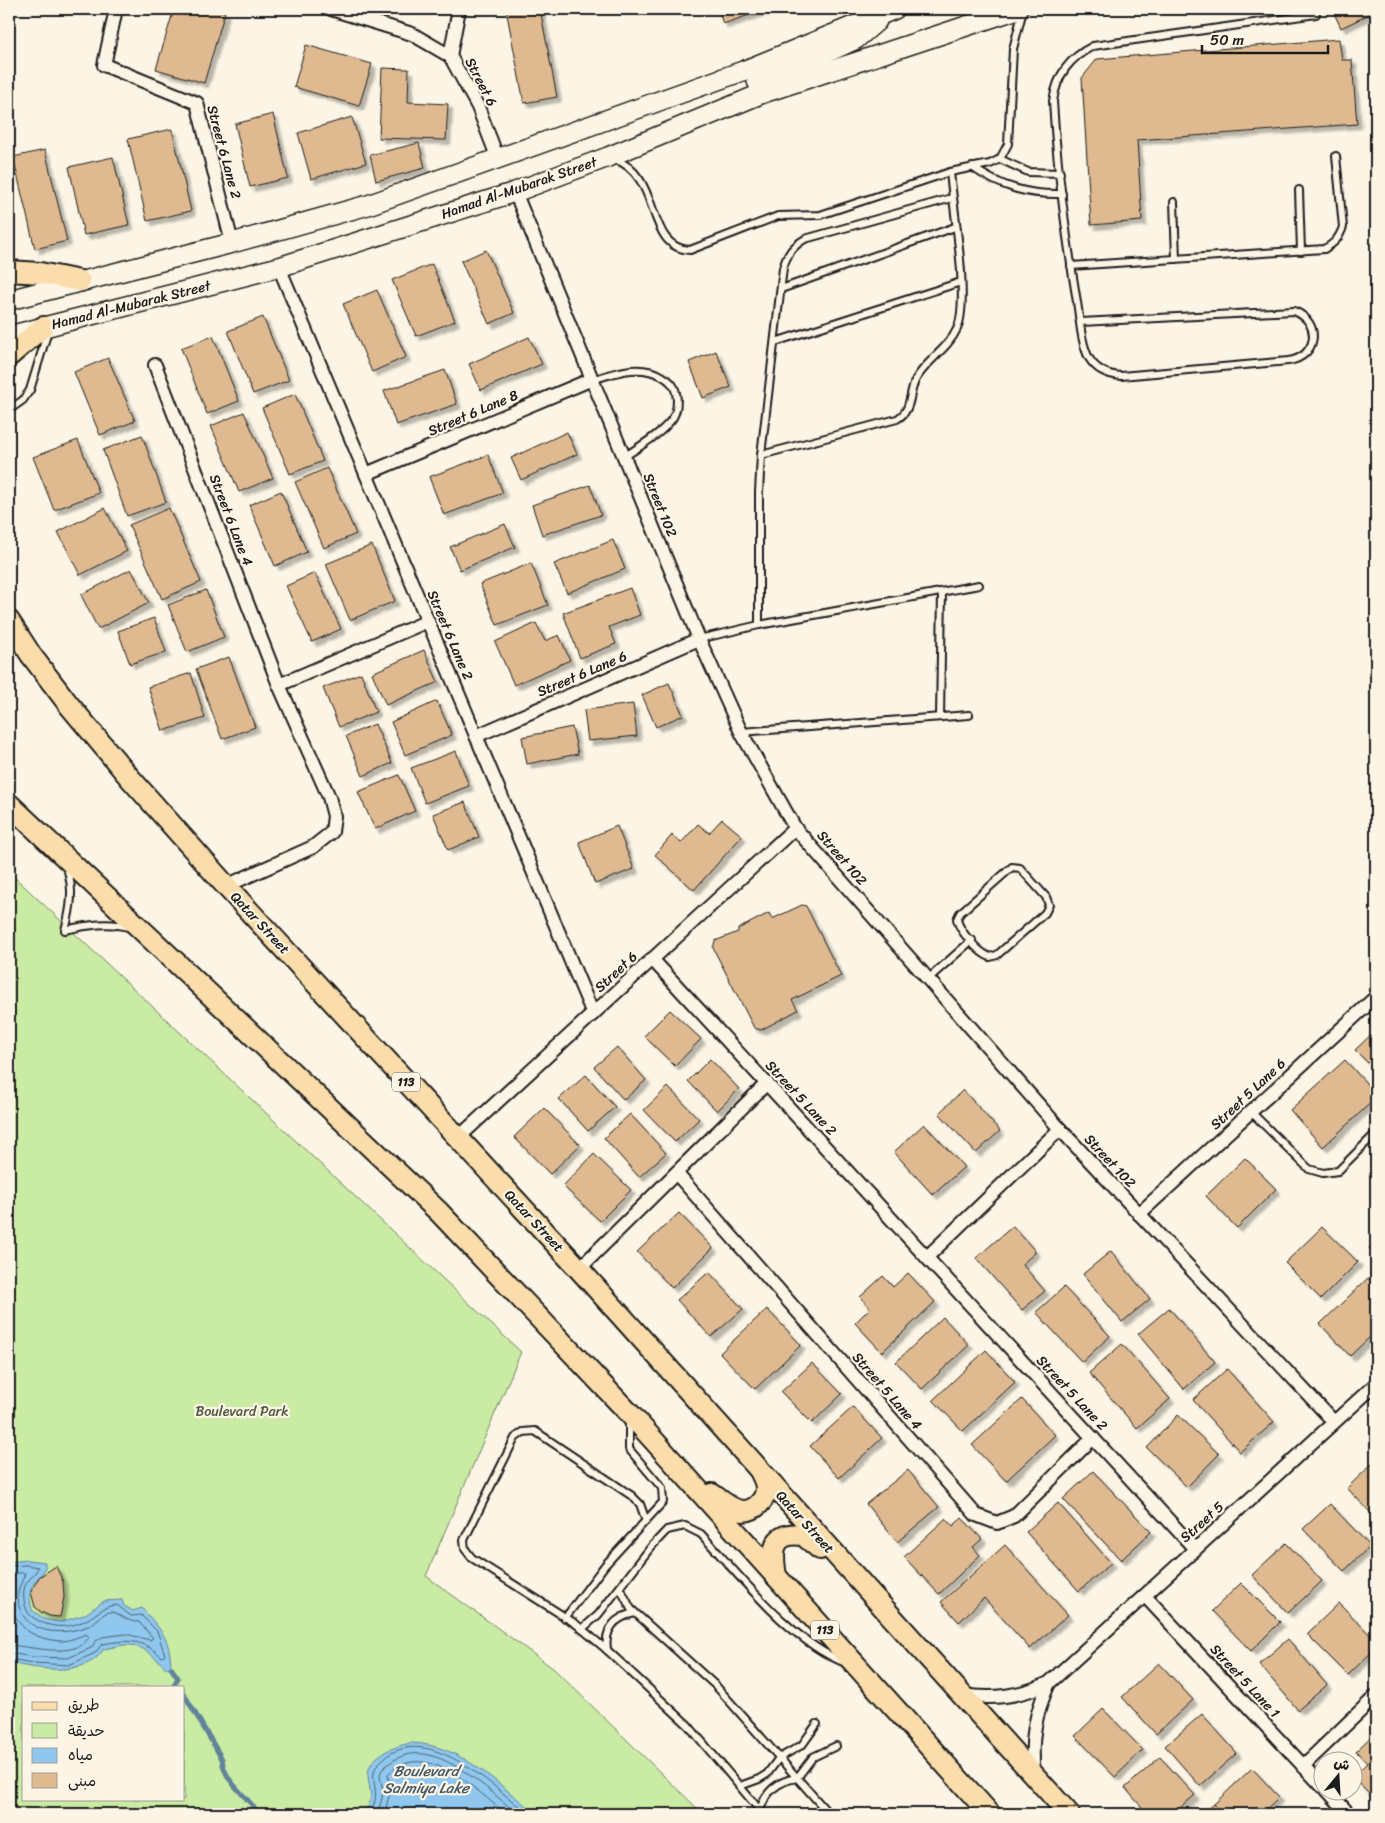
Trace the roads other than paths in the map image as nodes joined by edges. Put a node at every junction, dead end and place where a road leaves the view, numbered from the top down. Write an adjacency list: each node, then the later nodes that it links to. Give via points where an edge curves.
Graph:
1 (116, 9): 23 (street, Street 6 Lane 2, via 104,65 197,103)
2 (331, 9): 8 (street, Street 6, via 412,34)
3 (459, 9): 8 (street)
4 (891, 9): 9 (main road, via 856,39 808,61 761,75 757,81); 12 (main road, via 742,71)
5 (1018, 9): 9 (main road, Hamad Al-Mubarak Street)
6 (1023, 9): 13 (lane, via 1013,49 1008,144)
7 (1316, 14): 16 (lane, via 1104,43 1083,51 1066,66 1055,89)
8 (450, 56): 12 (street, Street 6, via 478,107)
9 (763, 93): 11 (main road, Hamad Al-Mubarak Street)
10 (1336, 156): 24 (lane, via 1343,227 1340,236 1324,249)
11 (608, 157): 15 (lane, via 627,166 638,176 664,238 672,246 684,250 696,249 778,216 820,214); 18 (main road, Hamad Al-Mubarak Street)
12 (498, 159): 23 (main road, via 368,205)
13 (1000, 159): 14 (lane); 16 (lane, via 1028,172)
14 (972, 167): 15 (lane); 19 (lane, via 987,178 1011,188)
15 (950, 172): 20 (lane)
16 (1060, 173): 19 (lane)
17 (1299, 190): 24 (lane)
18 (515, 192): 27 (main road, Hamad Al-Mubarak Street); 39 (street, Street 102)
19 (1062, 194): 26 (lane)
20 (952, 198): 22 (lane); 31 (lane, via 800,242 787,256)
21 (1174, 202): 25 (lane)
22 (955, 227): 30 (lane); 31 (lane)
23 (232, 243): 29 (main road)
24 (1301, 251): 25 (lane)
25 (1176, 259): 26 (lane)
26 (1071, 266): 33 (lane)
27 (280, 267): 34 (main road, Hamad Al-Mubarak Street); 43 (street, Street 6 Lane 2)
28 (9, 271): 29 (main road)
29 (80, 281): 32 (main road)
30 (961, 282): 36 (lane); 41 (lane, via 963,308 957,329 919,374 902,416)
31 (781, 289): 36 (lane)
32 (9, 300)
33 (1081, 322): 33 (lane, via 1090,360 1100,370 1114,376 1295,360 1307,353 1313,340 1308,319 1286,310)
34 (46, 326): 35 (main road, Hamad Al-Mubarak Street); 37 (main road); 40 (lane, via 30,390)
35 (9, 336)
36 (775, 342): 41 (lane)
37 (9, 356)
38 (154, 365): 50 (street, Street 6 Lane 4)
39 (590, 380): 42 (street, Street 102); 42 (lane, via 639,369 655,372 670,380 676,392 673,418); 43 (street, Street 6 Lane 8)
40 (9, 410)
41 (761, 455): 48 (lane)
42 (624, 457): 49 (street, Street 102)
43 (366, 474): 47 (street, Street 6 Lane 2)
44 (979, 586): 45 (lane)
45 (942, 592): 48 (lane); 52 (lane)
46 (9, 621): 58 (main road, Qatar Street / 113, via 75,713)
47 (428, 621): 50 (street); 54 (street, Street 6 Lane 2)
48 (759, 625): 49 (lane)
49 (699, 639): 53 (street, Street 102); 54 (street, Street 6 Lane 6)
50 (279, 685): 58 (street, Street 6 Lane 4, via 329,797 334,816 332,832 313,848)
51 (969, 715): 52 (lane)
52 (940, 717): 53 (lane)
53 (741, 732): 56 (street, Street 102)
54 (476, 736): 64 (street, Street 6 Lane 2)
55 (9, 804): 57 (main road, 113)
56 (795, 828): 61 (street, Street 6); 62 (street, Street 102)
57 (61, 852): 59 (main road, 113); 59 (lane, via 72,890 65,930 107,924)
58 (226, 886): 69 (main road, Qatar Street / 113)
59 (147, 934): 75 (main road, 113, via 439,1212)
60 (972, 940): 60 (lane, via 959,926 958,916 1008,870 1020,868 1046,897 1048,910 994,957 986,956); 62 (lane)
61 (652, 959): 64 (street, Street 6); 65 (street, Street 5 Lane 2)
62 (928, 979): 67 (street, Street 102)
63 (1376, 997): 66 (street, Street 5 Lane 6)
64 (593, 1014): 69 (street, Street 6)
65 (767, 1083): 70 (street); 72 (street, Street 5 Lane 2)
66 (1251, 1112): 68 (lane, via 1309,1169 1323,1173 1338,1172); 71 (street, Street 5 Lane 6)
67 (1060, 1129): 71 (street, Street 102); 72 (street)
68 (1376, 1133)
69 (458, 1138): 73 (main road, Qatar Street / 113)
70 (676, 1173): 73 (street); 77 (street, Street 5 Lane 4, via 976,1515 997,1523 1014,1516)
71 (1139, 1214): 76 (street, Street 102)
72 (927, 1258): 77 (street, Street 5 Lane 2)
73 (579, 1269): 78 (main road, Qatar Street / 113)
74 (1376, 1384): 76 (street, Street 5)
75 (630, 1414): 79 (main road, 113); 80 (lane, via 629,1449 662,1488 664,1502)
76 (1334, 1422): 81 (street, Street 5)
77 (1092, 1438): 81 (street, Street 5 Lane 2)
78 (761, 1473): 79 (main road, via 766,1488 763,1500 755,1508 743,1511 731,1507); 83 (main road, Qatar Street / 113)
79 (684, 1474): 82 (main road, 113)
80 (646, 1521): 87 (lane, via 605,1565); 87 (lane, via 640,1504 632,1496 535,1431 523,1432 515,1438 464,1540 465,1549 472,1558)
81 (1195, 1549): 85 (street, Street 5)
82 (776, 1576): 83 (main road, via 772,1554 777,1542 785,1536 803,1535); 90 (main road, 113)
83 (864, 1587): 92 (main road, Qatar Street / 113)
84 (620, 1588): 86 (lane); 88 (lane, via 592,1622); 90 (lane, via 667,1530 678,1526 690,1527 701,1534 791,1630 820,1650)
85 (1145, 1596): 91 (street, Street 5); 97 (street, Street 5 Lane 1)
86 (636, 1613): 89 (lane, via 618,1619 612,1625 606,1642); 96 (lane, via 716,1686)
87 (565, 1618): 88 (lane)
88 (582, 1629): 89 (lane)
89 (608, 1650): 101 (lane, via 688,1725)
90 (859, 1668): 105 (main road, 113)
91 (1049, 1683): 92 (street, Street 5, via 1006,1697); 98 (street, Street 5, via 1033,1727)
92 (960, 1695): 98 (main road, Qatar Street / 113)
93 (1376, 1696): 97 (street)
94 (817, 1724): 96 (lane, via 802,1745)
95 (836, 1746): 100 (lane, via 812,1757)
96 (779, 1758): 100 (lane); 101 (lane, via 766,1774)
97 (1304, 1766): 99 (street, Street 5 Lane 1)
98 (1034, 1774): 106 (main road, Qatar Street / 113)
99 (1312, 1775)
100 (797, 1778): 103 (lane, via 772,1788 766,1794); 104 (lane)
101 (740, 1786): 103 (lane)
102 (1336, 1800): 107 (street)
103 (761, 1813)
104 (829, 1814)
105 (990, 1814)
106 (1069, 1814)
107 (1349, 1814)

